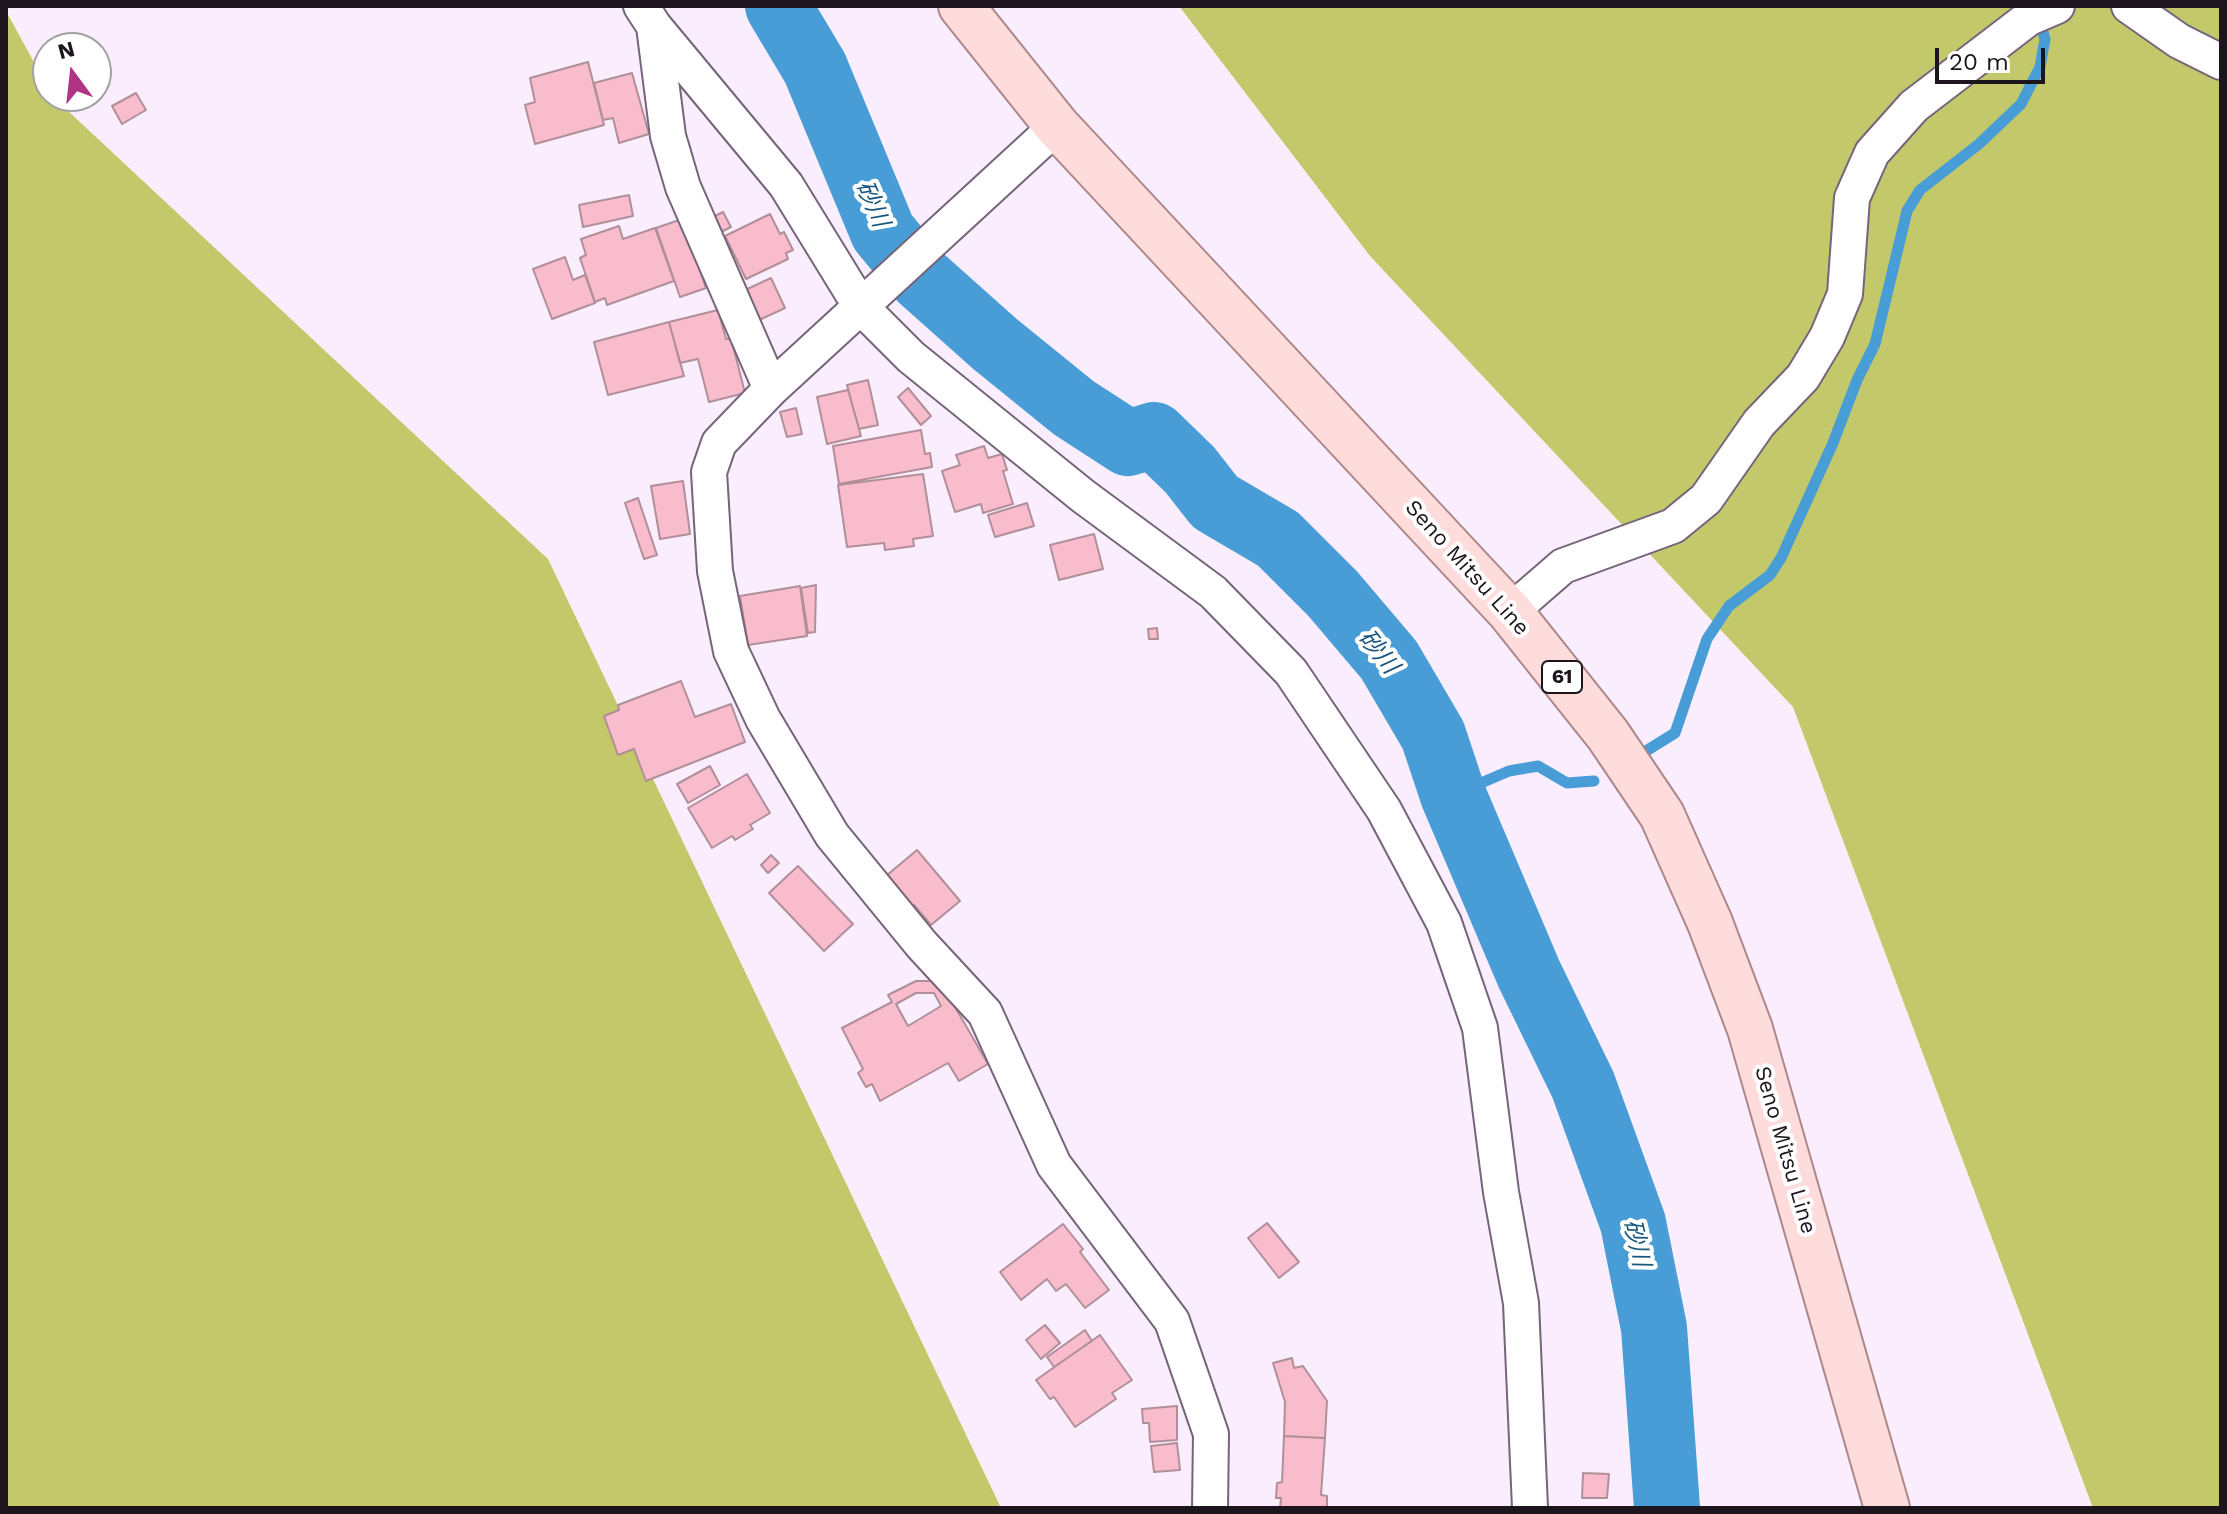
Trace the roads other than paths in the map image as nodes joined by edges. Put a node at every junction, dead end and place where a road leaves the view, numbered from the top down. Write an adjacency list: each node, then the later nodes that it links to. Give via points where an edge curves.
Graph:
1 (961, 6): 6 (main road, Seno Mitsu Line / 61)
2 (2129, 6): 5 (street)
3 (2043, 12): 9 (street, via 1914,106 1872,153 1852,198 1845,294 1827,337 1803,377 1759,423 1706,499 1673,526 1563,566)
4 (648, 16): 7 (street, via 786,185); 8 (street, via 668,136 683,187)
5 (2221, 62)
6 (1057, 126): 7 (street); 9 (main road, Seno Mitsu Line / 61)
7 (867, 302): 8 (street); 11 (street, via 911,357 1083,496 1213,592 1291,672 1384,810 1444,923 1480,1028 1521,1303)
8 (771, 389): 10 (street, via 719,443 709,472 715,571 731,651 763,719 832,835 985,1013 1054,1165 1172,1321 1211,1434)
9 (1510, 612): 12 (main road, Seno Mitsu Line / 61, via 1608,735 1662,815 1710,923 1750,1029)
10 (1210, 1508)
11 (1530, 1508)
12 (1887, 1508)

